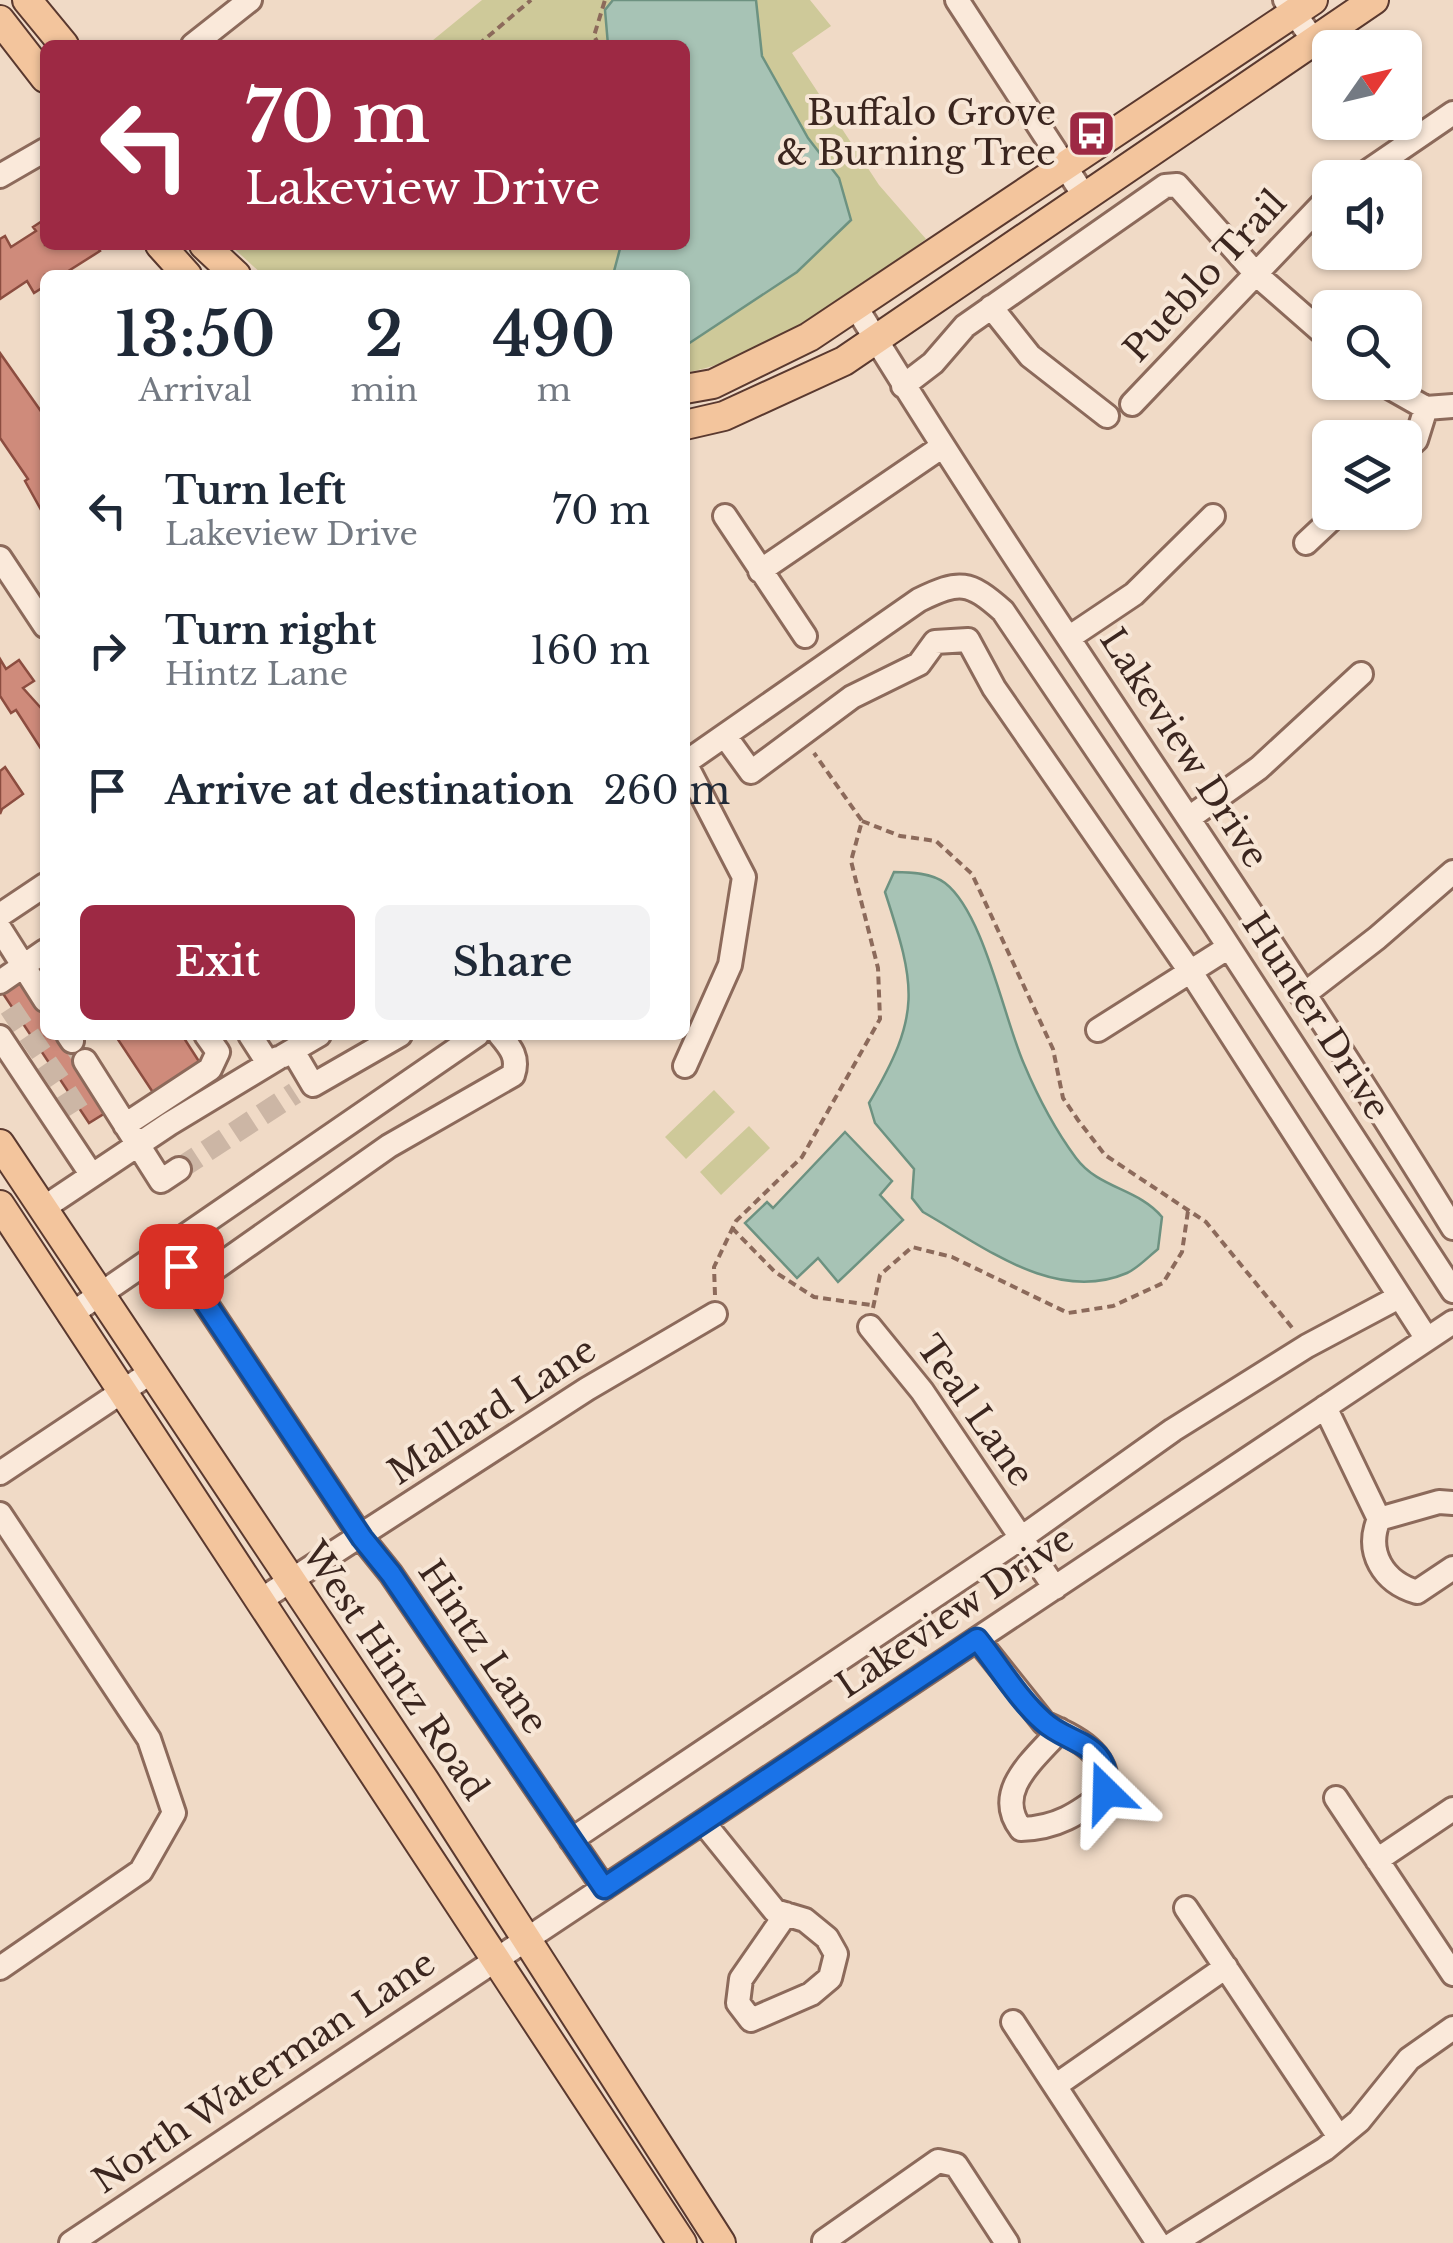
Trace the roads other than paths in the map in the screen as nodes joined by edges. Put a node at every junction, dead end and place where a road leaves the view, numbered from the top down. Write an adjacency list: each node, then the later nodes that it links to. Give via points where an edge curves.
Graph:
1 (27, 0): 9 (main road)
2 (250, 0): 10 (street)
3 (957, 0): 16 (street)
4 (1374, 0): 7 (main road)
5 (1297, 4): 8 (street); 16 (main road)
6 (0, 20): 12 (main road)
7 (1331, 30)
8 (1312, 38)
9 (60, 40)
10 (198, 40)
11 (1312, 43): 18 (main road)
12 (40, 72)
13 (1453, 113): 15 (street)
14 (40, 153): 17 (street)
15 (1384, 160)
16 (1065, 166): 18 (street); 25 (main road)
17 (0, 176)
18 (1085, 197): 28 (main road)
19 (1312, 216): 24 (street, Pueblo Trail)
20 (164, 250): 22 (main road)
21 (209, 250): 23 (main road)
22 (182, 270)
23 (231, 270)
24 (1258, 276): 26 (street, via 1176,185 1165,186); 27 (street); 32 (street, Pueblo Trail)
25 (856, 308): 28 (street, Lakeview Drive); 30 (main road, via 809,338)
26 (991, 308): 29 (street); 35 (street, via 1030,356)
27 (1312, 323)
28 (876, 340): 29 (street, Lakeview Drive); 37 (main road, via 798,385)
29 (903, 386): 38 (street, Lakeview Drive)
30 (690, 388)
31 (1412, 400): 34 (street)
32 (1132, 404)
33 (1453, 406): 34 (street)
34 (1426, 408): 36 (street)
35 (1107, 416)
36 (1422, 421)
37 (690, 424)
38 (943, 446): 44 (street); 48 (street, Lakeview Drive)
39 (724, 516): 44 (street)
40 (1213, 516): 48 (street, via 1134,594)
41 (1320, 530): 42 (street)
42 (1306, 544)
43 (3, 570): 45 (street)
44 (760, 571): 47 (street)
45 (38, 599)
46 (907, 608): 49 (street); 51 (street); 59 (street, Hunter Drive, via 947,586 978,588 1003,611)
47 (805, 636)
48 (1070, 637): 54 (street, Lakeview Drive)
49 (935, 642): 51 (street, via 918,664 852,697 752,772); 62 (street, via 968,640 994,688)
50 (1362, 674): 54 (street, via 1259,768)
51 (725, 736): 52 (street)
52 (690, 760)
53 (690, 773): 76 (street, via 744,877 730,965)
54 (1189, 818): 64 (street, Lakeview Drive)
55 (1453, 872): 64 (street)
56 (40, 888): 57 (street)
57 (0, 916)
58 (0, 930): 61 (street)
59 (1229, 947): 62 (street); 86 (street, Hunter Drive)
60 (40, 954): 61 (street)
61 (23, 966): 63 (street); 65 (street)
62 (1190, 972): 67 (street); 88 (street)
63 (0, 982)
64 (1302, 996): 83 (street, Lakeview Drive)
65 (40, 1002)
66 (2, 1029): 80 (street)
67 (1098, 1030)
68 (210, 1040): 77 (street, via 218,1052 210,1069)
69 (257, 1040): 75 (street)
70 (311, 1040): 75 (street)
71 (391, 1040): 75 (street, via 303,1089)
72 (471, 1040): 84 (street)
73 (504, 1040): 85 (street, via 513,1052 513,1075 390,1146)
74 (75, 1046): 77 (street, via 93,1087)
75 (280, 1058): 77 (street)
76 (685, 1066)
77 (131, 1134): 79 (street, via 161,1182); 80 (street)
78 (0, 1144): 82 (main road, West Hintz Road)
79 (179, 1169)
80 (91, 1174): 82 (street)
81 (0, 1205): 90 (main road, West Hintz Road)
82 (42, 1209): 87 (main road, West Hintz Road)
83 (1453, 1228)
84 (168, 1248): 85 (street, Hintz Lane); 87 (street)
85 (193, 1284): 101 (street, Hintz Lane)
86 (1453, 1291)
87 (99, 1296): 90 (street); 94 (main road, West Hintz Road)
88 (1399, 1297): 93 (street); 102 (street, via 1173,1430)
89 (715, 1314): 101 (street, Mallard Lane, via 587,1389)
90 (70, 1315): 95 (main road, West Hintz Road)
91 (872, 1316): 102 (street, Teal Lane)
92 (1453, 1322): 93 (street, Lakeview Drive)
93 (1427, 1340): 96 (street, Lakeview Drive)
94 (150, 1372): 95 (street); 104 (main road, West Hintz Road)
95 (122, 1391): 97 (street); 106 (main road, West Hintz Road)
96 (1325, 1408): 100 (street); 105 (street, Lakeview Drive)
97 (0, 1473)
98 (1453, 1503): 100 (street)
99 (0, 1514): 120 (street, via 149,1738 174,1813 141,1871)
100 (1380, 1520): 103 (street, via 1374,1550 1402,1588 1417,1592)
101 (362, 1538): 104 (street, Mallard Lane); 112 (street, Hintz Lane)
102 (1021, 1538): 105 (street, Teal Lane); 112 (street)
103 (1453, 1568)
104 (291, 1583): 106 (street, Mallard Lane); 117 (main road, West Hintz Road)
105 (1055, 1588): 107 (street, Lakeview Drive)
106 (259, 1601): 118 (main road, West Hintz Road)
107 (977, 1639): 108 (street, via 1044,1723); 111 (street, Lakeview Drive)
108 (1060, 1730): 108 (street, via 1010,1796 1010,1814 1021,1829 1076,1817 1106,1792 1108,1775 1095,1754)
109 (1336, 1798): 113 (street)
110 (1453, 1809): 113 (street)
111 (703, 1822): 114 (street, Lakeview Drive); 116 (street, via 775,1912)
112 (571, 1840): 114 (street, Hintz Lane)
113 (1377, 1860): 121 (street)
114 (604, 1888): 117 (street, Lakeview Drive)
115 (1186, 1908): 119 (street)
116 (786, 1914): 116 (street, via 741,1980 738,2003 751,2020 811,1994 830,1978 836,1954 826,1938)
117 (526, 1940): 118 (street, Lakeview Drive); 126 (main road, West Hintz Road)
118 (496, 1960): 127 (main road, West Hintz Road); 129 (street, North Waterman Lane)
119 (1226, 1967): 124 (street); 125 (street)
120 (0, 1968)
121 (1453, 1974)
122 (1013, 2022): 124 (street)
123 (1453, 2028): 125 (street, via 1409,2059)
124 (1055, 2086): 131 (street)
125 (1339, 2136): 132 (street)
126 (718, 2237): 127 (street)
127 (679, 2242)
128 (824, 2242): 130 (street, via 938,2161 956,2164)
129 (71, 2243)
130 (1008, 2243)
131 (1158, 2243)
132 (1174, 2243)

